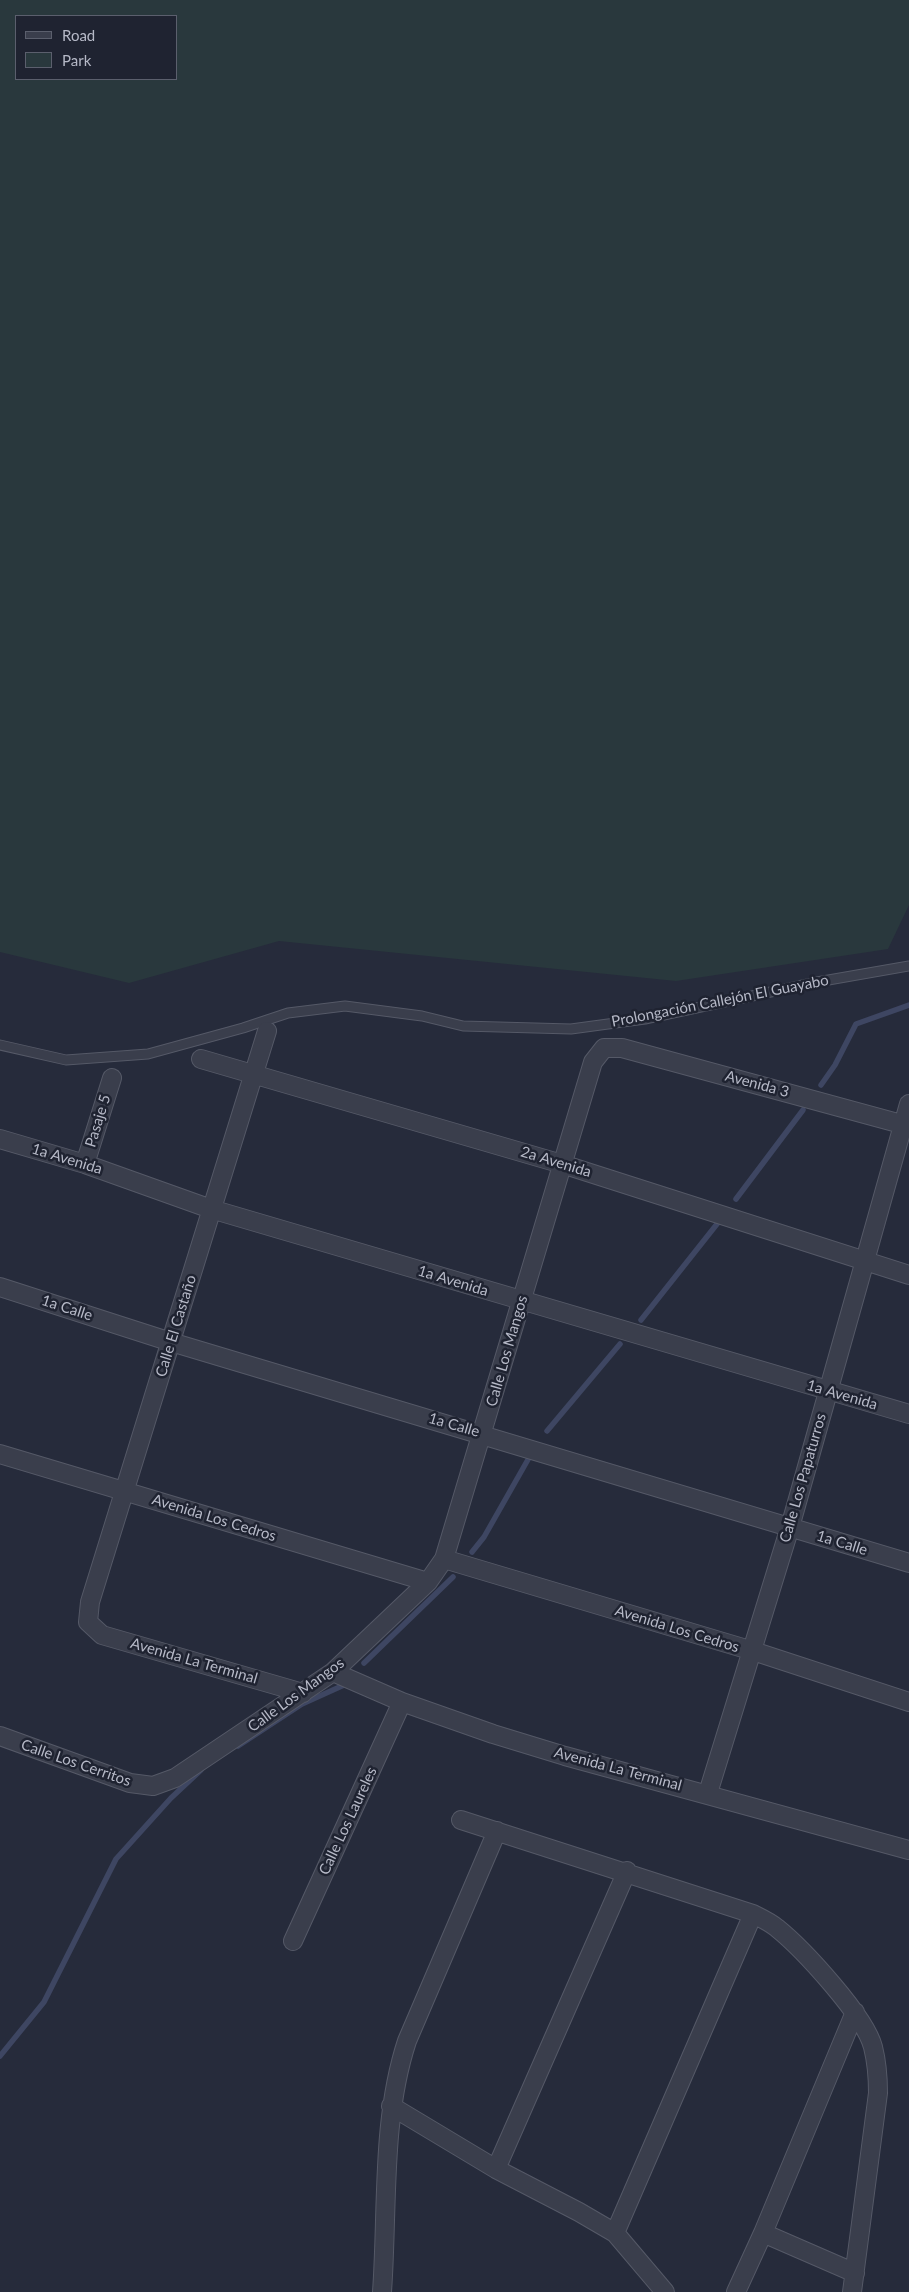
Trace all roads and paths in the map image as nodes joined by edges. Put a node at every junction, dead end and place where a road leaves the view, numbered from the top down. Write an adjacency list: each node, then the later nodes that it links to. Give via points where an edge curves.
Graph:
1 (909, 966): 3 (lane, Prolongación Callejón El Guayabo, via 645,1019 571,1029 463,1026 422,1016 345,1006 288,1013 148,1054 66,1060)
2 (267, 1031): 6 (street, Calle El Castaño)
3 (0, 1045)
4 (604, 1048): 9 (street, Avenida 3, via 622,1048); 12 (street, Calle Los Mangos, via 592,1062)
5 (201, 1059): 6 (street, 2a Avenida)
6 (254, 1074): 12 (street, 2a Avenida); 13 (street, Calle El Castaño)
7 (112, 1078): 11 (street, Pasaje 5)
8 (909, 1104): 9 (street, Calle Los Papaturros)
9 (906, 1125): 14 (street, Calle Los Papaturros)
10 (0, 1139): 11 (street, 1a Avenida)
11 (85, 1164): 13 (street, 1a Avenida)
12 (562, 1164): 14 (street, 2a Avenida); 17 (street, Calle Los Mangos)
13 (211, 1209): 17 (street, 1a Avenida); 18 (street, Calle El Castaño)
14 (864, 1261): 15 (street, 2a Avenida); 19 (street, Calle Los Papaturros)
15 (909, 1275)
16 (0, 1286): 18 (street, 1a Calle)
17 (521, 1301): 19 (street, 1a Avenida); 21 (street, Calle Los Mangos)
18 (171, 1342): 21 (street, 1a Calle); 23 (street, Calle El Castaño)
19 (828, 1392): 20 (street, 1a Avenida); 24 (street, Calle Los Papaturros)
20 (909, 1414)
21 (482, 1434): 24 (street, 1a Calle); 25 (street, Calle Los Mangos)
22 (0, 1454): 23 (street, Avenida Los Cedros)
23 (125, 1492): 27 (street, Avenida Los Cedros); 28 (street, Calle El Castaño, via 90,1602)
24 (790, 1527): 26 (street, 1a Calle); 29 (street, Calle Los Papaturros)
25 (444, 1559): 27 (street, Calle Los Mangos); 29 (street, Avenida Los Cedros)
26 (909, 1563)
27 (428, 1582): 30 (street, Calle Los Mangos)
28 (88, 1622): 31 (street, Avenida La Terminal, via 102,1635)
29 (753, 1651): 33 (street, Avenida Los Cedros); 36 (street, Calle Los Papaturros)
30 (333, 1672): 31 (street, Calle Los Mangos); 32 (street, Avenida La Terminal)
31 (303, 1692): 35 (street, Calle Los Mangos, via 175,1778)
32 (402, 1702): 36 (street, Avenida La Terminal, via 565,1756); 42 (street, Calle Los Laureles)
33 (909, 1702)
34 (0, 1736): 35 (street, Calle Los Cerritos, via 130,1783)
35 (153, 1786)
36 (708, 1794): 39 (street, Avenida La Terminal)
37 (461, 1820): 38 (street)
38 (497, 1831): 40 (street); 44 (street, via 407,2041 396,2072)
39 (909, 1850)
40 (627, 1872): 41 (street); 45 (street)
41 (753, 1914): 43 (street, via 776,1926); 46 (street)
42 (293, 1941)
43 (854, 2012): 47 (street); 48 (street, via 873,2046 878,2073)
44 (391, 2106): 45 (street); 49 (street)
45 (496, 2169): 46 (street)
46 (615, 2233): 50 (street)
47 (763, 2233): 48 (street); 51 (street)
48 (855, 2273): 52 (street)
49 (382, 2292)
50 (665, 2292)
51 (736, 2292)
52 (852, 2292)

